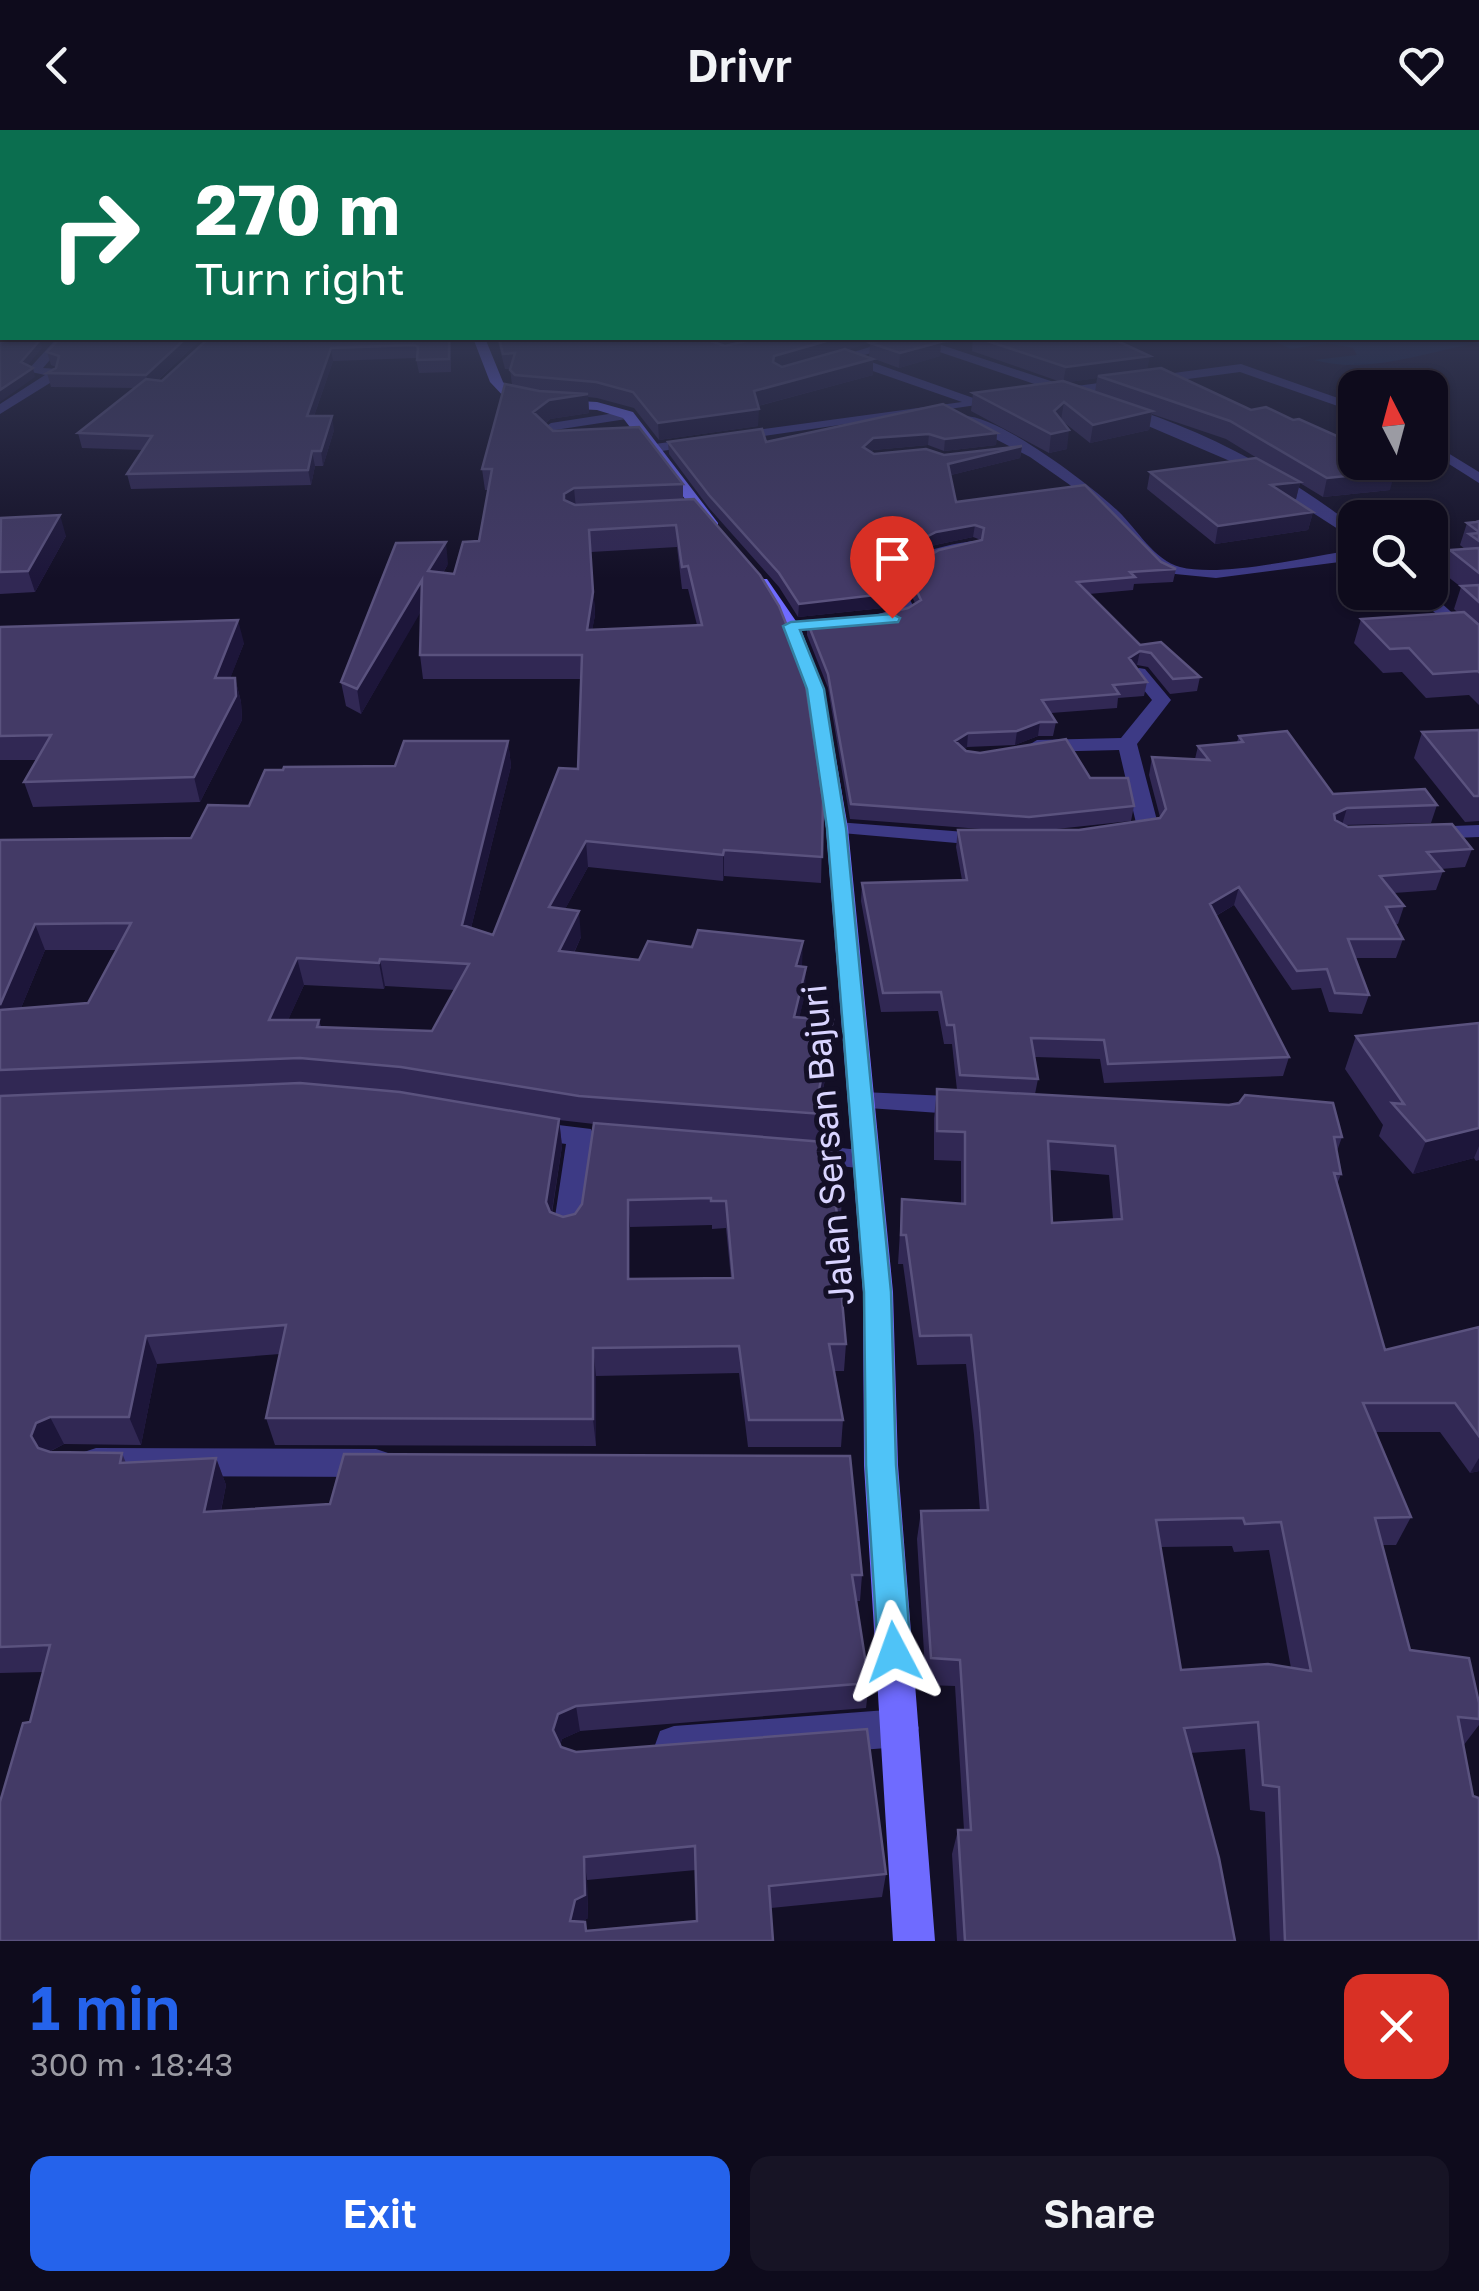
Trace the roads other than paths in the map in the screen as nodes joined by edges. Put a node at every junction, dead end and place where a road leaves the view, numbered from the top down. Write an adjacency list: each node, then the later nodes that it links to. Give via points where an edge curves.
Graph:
1 (618, 411): 5 (main road)
2 (919, 411): 5 (street)
3 (951, 411): 7 (street)
4 (1123, 411): 11 (street, via 1220,446)
5 (640, 436): 6 (street, via 551,427 545,432 554,443); 12 (main road, via 695,513)
6 (573, 442)
7 (1025, 448): 8 (street); 14 (street, via 1092,491 1160,564 1176,572)
8 (992, 452)
9 (1448, 458): 10 (street)
10 (1479, 479)
11 (1338, 521)
12 (724, 540)
13 (974, 546): 17 (street, via 930,552 906,566 894,585 907,612)
14 (1338, 557)
15 (747, 566): 22 (main road, Jalan Sersan Bajuri, via 799,626)
16 (1439, 610): 18 (street)
17 (858, 621)
18 (1479, 646)
19 (1139, 674): 20 (street, via 1162,700)
20 (1127, 744): 21 (street, via 1039,746); 24 (street, via 1148,828)
21 (1020, 754)
22 (837, 828): 26 (street); 27 (main road, Jalan Sersan Bajuri)
23 (1479, 831): 25 (street)
24 (1110, 834)
25 (1396, 834)
26 (1008, 841)
27 (863, 1101): 28 (street); 31 (main road, Jalan Sersan Bajuri)
28 (994, 1108)
29 (497, 1124): 32 (street, via 590,1137)
30 (771, 1152): 31 (street)
31 (866, 1159): 36 (main road, Jalan Sersan Bajuri, via 878,1292)
32 (568, 1230)
33 (66, 1462): 34 (street)
34 (404, 1463)
35 (841, 1465): 36 (street)
36 (881, 1465): 37 (main road, Jalan Sersan Bajuri)
37 (900, 1728): 38 (street); 39 (main road, Jalan Sersan Bajuri)
38 (634, 1749)
39 (914, 1941)

